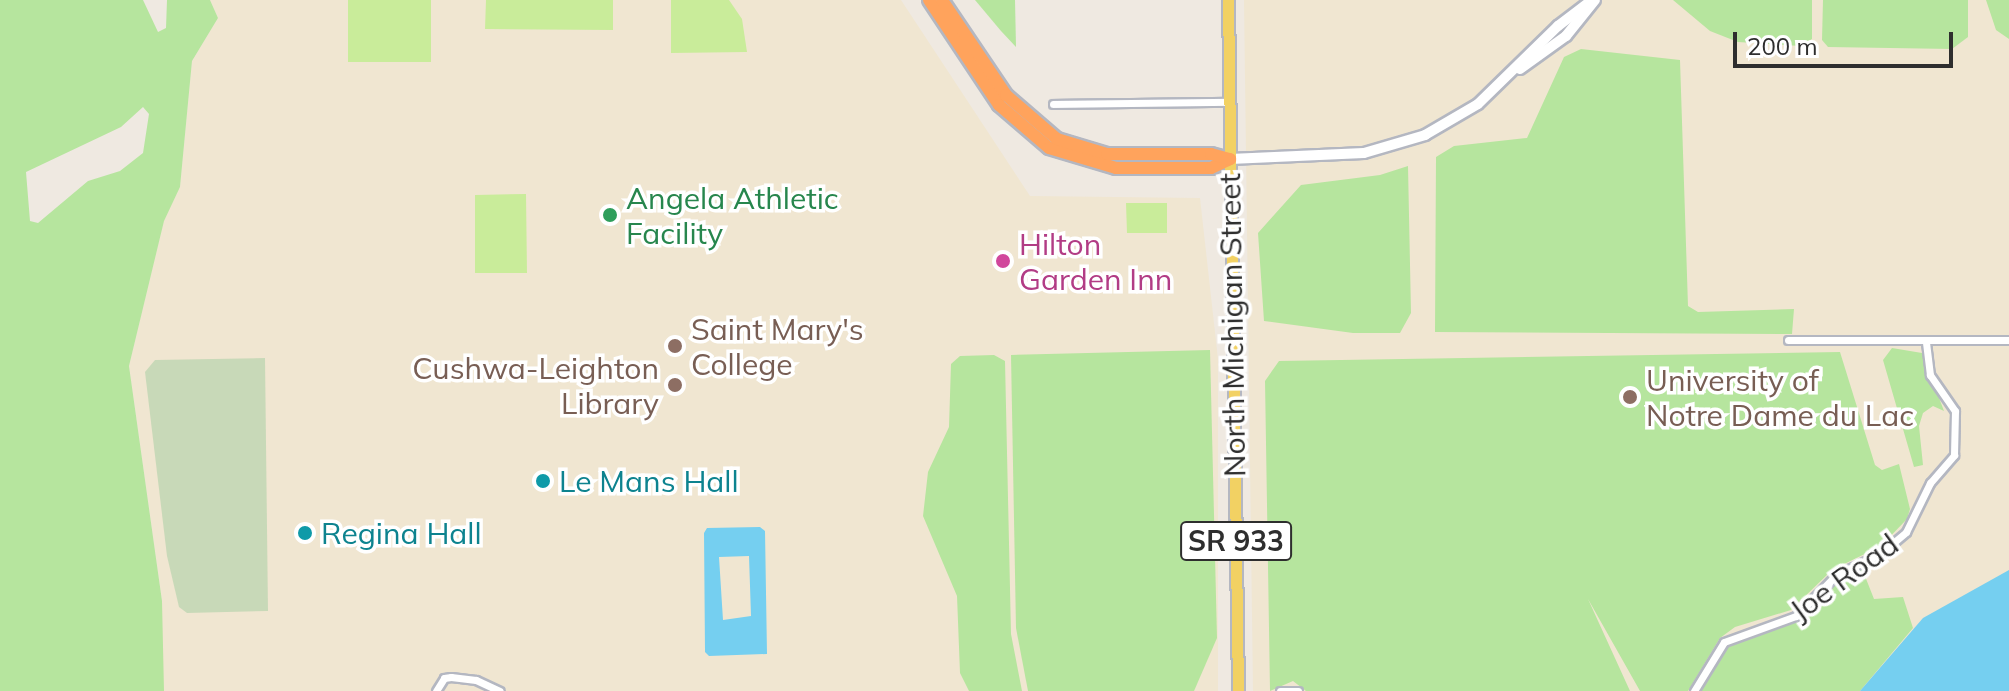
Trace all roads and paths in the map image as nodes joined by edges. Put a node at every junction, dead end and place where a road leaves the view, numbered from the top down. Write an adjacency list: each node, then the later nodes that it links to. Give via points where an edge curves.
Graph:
1 (929, 0): 7 (highway, via 999,105 1049,148 1116,168 1211,168)
2 (942, 0): 7 (highway, via 1006,95 1057,139 1107,154 1211,154)
3 (1228, 0): 5 (main road, SR 933)
4 (1594, 0): 7 (street, via 1457,119 1407,143 1364,153)
5 (1229, 102): 6 (street); 7 (main road, North Michigan Street / SR 933)
6 (1053, 104)
7 (1230, 159): 13 (main road, North Michigan Street / SR 933)
8 (1788, 340): 9 (street)
9 (1926, 340): 10 (street); 16 (street, Joe Road, via 1930,375 1955,411 1954,455 1930,483 1906,532 1880,554 1836,575 1796,616 1724,642)
10 (2009, 340)
11 (436, 691): 12 (street, via 451,677)
12 (500, 691)
13 (1238, 691)
14 (1280, 691): 15 (street)
15 (1298, 691)
16 (1694, 691)

